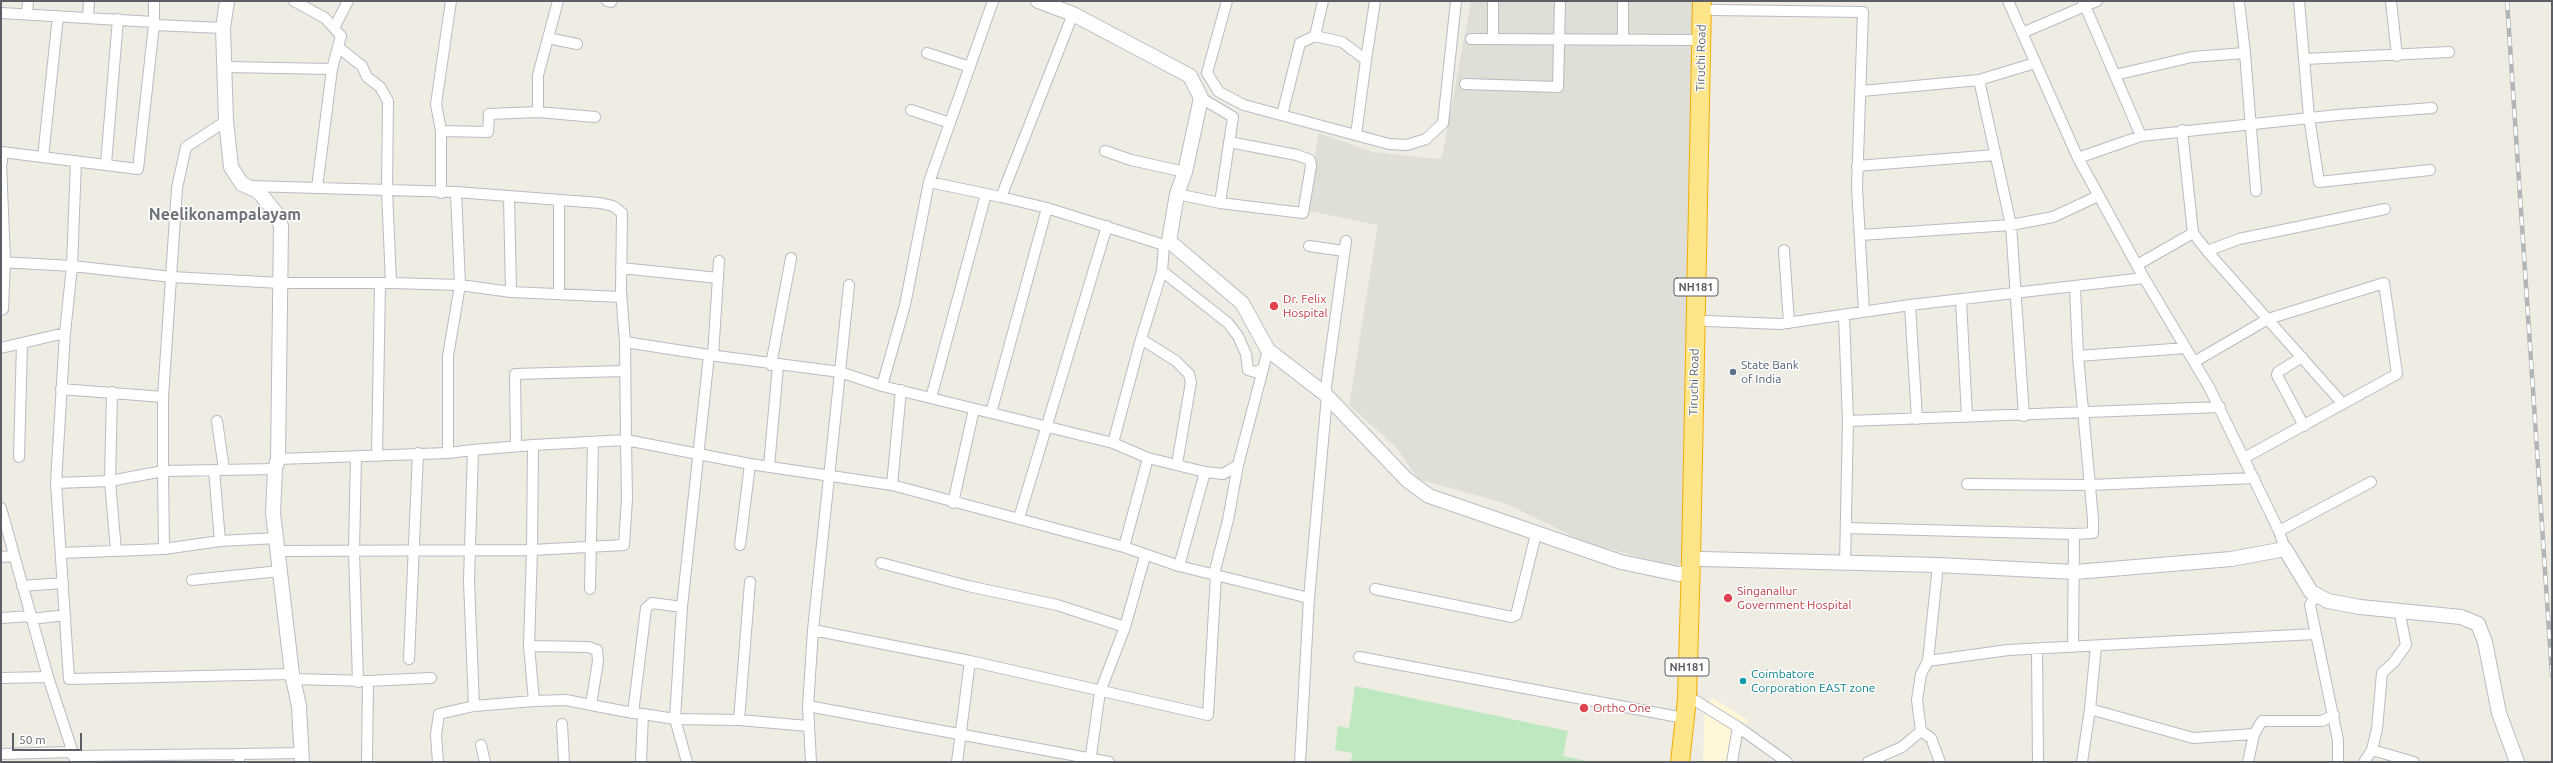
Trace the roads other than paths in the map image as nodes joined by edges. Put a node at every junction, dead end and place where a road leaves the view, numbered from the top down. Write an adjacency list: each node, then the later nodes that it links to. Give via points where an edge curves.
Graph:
1 (28, 1): 26 (street)
2 (89, 1): 29 (street)
3 (154, 1): 31 (street)
4 (226, 1): 32 (street)
5 (294, 1): 33 (street, via 325,18)
6 (348, 1): 33 (street)
7 (452, 1): 69 (street, via 436,104)
8 (558, 1): 36 (street)
9 (993, 1): 52 (street)
10 (1038, 1): 27 (street)
11 (1227, 1): 62 (street, via 1207,73 1219,92 1244,105)
12 (1323, 1): 35 (street)
13 (1375, 1): 49 (street)
14 (1456, 1): 70 (street, via 1443,123 1426,139 1407,145 1389,144)
15 (1493, 1): 38 (street)
16 (1560, 1): 39 (street)
17 (1623, 1): 40 (street)
18 (2008, 1): 34 (street)
19 (2097, 1): 23 (street)
20 (2239, 1): 46 (street)
21 (2299, 1): 48 (street)
22 (2391, 1): 47 (street)
23 (2084, 3): 34 (street); 54 (street)
24 (1709, 4): 41 (highway, Tiruchi Road / NH181); 57 (street, via 1863,12); 132 (highway, Tiruchi Road / NH181)
25 (1, 13): 26 (street)
26 (27, 14): 28 (street)
27 (1073, 14): 58 (street, via 1190,76); 94 (street)
28 (58, 16): 29 (street); 75 (street)
29 (88, 18): 30 (street)
30 (118, 19): 31 (street); 79 (street)
31 (154, 23): 32 (street); 79 (street, via 138,169)
32 (223, 28): 51 (street)
33 (334, 28): 43 (street, via 341,36)
34 (2022, 33): 50 (street)
35 (1315, 36): 49 (street, via 1342,42); 62 (street, via 1300,43)
36 (548, 38): 42 (street); 61 (street, via 538,75)
37 (1471, 39): 38 (street)
38 (1493, 39): 39 (street)
39 (1559, 39): 40 (street); 56 (street, via 1558,87)
40 (1623, 40): 41 (street)
41 (1702, 40): 228 (highway, Tiruchi Road / NH181)
42 (577, 44)
43 (338, 47): 53 (street); 86 (street, via 362,66 367,77 380,87 388,101)
44 (2449, 52): 47 (street)
45 (927, 53): 52 (street)
46 (2246, 54): 54 (street, via 2192,57); 67 (street)
47 (2396, 56): 48 (street)
48 (2305, 59): 64 (street)
49 (1366, 60): 70 (street)
50 (2035, 63): 55 (street); 76 (street)
51 (226, 67): 53 (street); 65 (street)
52 (970, 67): 66 (street)
53 (332, 69): 85 (street)
54 (2115, 75): 71 (street)
55 (1979, 80): 57 (street); 74 (street)
56 (1465, 84)
57 (1862, 91): 80 (street)
58 (1201, 98): 72 (street, via 1233,117); 82 (street)
59 (2432, 108): 64 (street)
60 (911, 110): 66 (street)
61 (538, 112): 63 (street); 69 (street, via 489,114 488,132)
62 (1282, 115): 70 (street)
63 (595, 117)
64 (2309, 117): 67 (street); 81 (street, via 2319,182)
65 (226, 121): 84 (street, via 231,166); 114 (street, via 186,147 177,188)
66 (950, 123): 83 (street)
67 (2250, 123): 68 (street); 87 (street)
68 (2182, 130): 71 (street); 102 (street)
69 (441, 131): 89 (street)
70 (1356, 135)
71 (2141, 136): 76 (street)
72 (1229, 142): 96 (street); 96 (street, via 1297,155 1310,160 1306,208 1299,214)
73 (1105, 151): 82 (street, via 1131,160)
74 (1995, 155): 80 (street); 100 (street)
75 (43, 157): 77 (street); 78 (street, via 2,152)
76 (2078, 158): 92 (street)
77 (76, 161): 79 (street); 111 (street)
78 (2, 162): 97 (street)
79 (106, 164)
80 (1857, 166): 103 (street)
81 (2430, 170)
82 (1185, 172): 91 (street)
83 (929, 182): 90 (street); 149 (street, via 905,305)
84 (246, 186): 85 (street); 117 (street, via 258,191 276,213 281,226)
85 (317, 188): 86 (street)
86 (387, 191): 89 (street); 118 (street)
87 (2256, 191)
88 (456, 192): 89 (street); 93 (street); 119 (street)
89 (441, 193)
90 (986, 194): 94 (street); 155 (street)
91 (1177, 194): 96 (street); 140 (street, via 1170,241 1242,303)
92 (2098, 196): 100 (street, via 2053,217); 110 (street)
93 (509, 198): 95 (street); 122 (street)
94 (1000, 198): 98 (street)
95 (559, 201): 112 (street, via 600,203 613,206 622,213); 123 (street)
96 (1220, 203)
97 (1, 207): 109 (street)
98 (1048, 208): 101 (street); 159 (street)
99 (2386, 208): 106 (street, via 2239,240)
100 (2011, 225): 103 (street); 124 (street)
101 (1107, 226): 113 (street, via 1164,245); 167 (street)
102 (2192, 233): 106 (street); 110 (street)
103 (1861, 235): 129 (street)
104 (1309, 246): 153 (street, via 1345,246)
105 (1784, 250): 133 (street)
106 (2208, 251): 131 (street)
107 (791, 258): 145 (street)
108 (719, 261): 115 (street)
109 (3, 262): 111 (street); 128 (street)
110 (2137, 265): 116 (street)
111 (72, 266): 114 (street); 134 (street)
112 (621, 268): 115 (street); 125 (street)
113 (1162, 271): 135 (street); 146 (street, via 1228,323 1238,336 1246,354 1248,370 1255,372)
114 (172, 277): 117 (street); 154 (street)
115 (718, 278): 141 (street)
116 (2144, 278): 121 (street); 139 (street)
117 (280, 283): 118 (street); 182 (street)
118 (385, 283): 119 (street); 178 (street)
119 (460, 285): 122 (street); 175 (street, via 448,356)
120 (850, 285): 148 (street)
121 (2075, 288): 124 (street); 142 (street)
122 (511, 292): 123 (street)
123 (559, 294): 125 (street)
124 (2015, 294): 126 (street); 161 (street)
125 (621, 297): 136 (street)
126 (1961, 300): 127 (street); 162 (street)
127 (1910, 305): 129 (street); 163 (street)
128 (1, 310)
129 (1864, 311): 130 (street)
130 (1844, 316): 133 (street); 165 (street)
131 (2268, 319): 143 (street); 144 (street); 156 (street, via 2384,283 2397,374)
132 (1707, 321): 133 (street); 221 (highway, Tiruchi Road / NH181)
133 (1789, 323)
134 (65, 333): 137 (street); 150 (street)
135 (1140, 338): 170 (street); 184 (street, via 1176,361 1189,374 1191,382)
136 (625, 342): 141 (street); 147 (street)
137 (22, 343): 138 (street); 179 (street)
138 (1, 348)
139 (2186, 348): 142 (street); 144 (street)
140 (1268, 350): 146 (street); 153 (street)
141 (711, 356): 145 (street); 176 (street)
142 (2078, 356): 160 (street)
143 (2302, 357): 156 (street); 166 (street, via 2276,375)
144 (2194, 362): 157 (street)
145 (775, 365): 148 (street); 186 (street)
146 (1263, 369): 185 (street)
147 (624, 371): 168 (street); 172 (street, via 515,374)
148 (840, 372): 149 (street); 190 (street)
149 (882, 386): 151 (street)
150 (61, 389): 152 (street); 194 (street)
151 (901, 390): 155 (street); 196 (street)
152 (112, 392): 154 (street); 192 (street)
153 (1326, 395): 203 (street, via 1407,480 1428,496); 237 (street)
154 (163, 397): 188 (street)
155 (931, 398): 158 (street)
156 (2343, 404): 166 (street)
157 (2220, 407): 160 (street); 181 (street)
158 (974, 409): 159 (street); 198 (street)
159 (991, 413): 167 (street)
160 (2084, 413): 161 (street); 197 (street)
161 (2024, 416): 162 (street)
162 (1967, 417): 163 (street)
163 (1917, 419): 165 (street)
164 (217, 421): 187 (street)
165 (1848, 421): 201 (street)
166 (2304, 426): 181 (street)
167 (1046, 427): 170 (street); 200 (street)
168 (626, 440): 169 (street); 176 (street); 209 (street, via 627,499 624,545)
169 (593, 442): 171 (street); 209 (street)
170 (1113, 443): 180 (street)
171 (533, 445): 172 (street); 214 (street)
172 (516, 446): 173 (street)
173 (473, 450): 175 (street); 213 (street)
174 (418, 453): 175 (street); 178 (street); 212 (street)
175 (448, 453)
176 (699, 453): 183 (street); 238 (street)
177 (356, 456): 178 (street); 182 (street); 216 (street)
178 (377, 456)
179 (19, 457)
180 (1148, 458): 184 (street); 208 (street)
181 (2244, 458): 191 (street)
182 (276, 464): 187 (street); 206 (street, via 273,513)
183 (750, 464): 186 (street); 207 (street)
184 (1177, 464): 189 (street)
185 (1238, 465): 189 (street, via 1223,474); 229 (street)
186 (769, 466): 190 (street)
187 (219, 470): 188 (street); 205 (street)
188 (163, 471): 192 (street); 210 (street)
189 (1205, 472): 225 (street)
190 (829, 475): 196 (street); 244 (street)
191 (2254, 478): 197 (street); 202 (street)
192 (110, 481): 194 (street); 215 (street)
193 (2371, 482): 202 (street)
194 (56, 483): 217 (street)
195 (1967, 484): 197 (street)
196 (892, 485): 198 (street)
197 (2090, 485): 204 (street, via 2093,533)
198 (953, 503): 200 (street)
199 (1, 508): 218 (street)
200 (1019, 518): 208 (street)
201 (1846, 528): 204 (street); 223 (street)
202 (2279, 531): 211 (street)
203 (1536, 534): 228 (street, via 1621,562 1678,574); 235 (street, via 1516,615 1512,617)
204 (2074, 534): 227 (street)
205 (220, 540): 206 (street); 210 (street)
206 (278, 545): 216 (street); 226 (street)
207 (740, 545)
208 (1124, 547): 219 (street)
209 (592, 548): 214 (street); 234 (street)
210 (164, 549): 215 (street)
211 (2285, 549): 227 (street, via 2231,559); 236 (street)
212 (414, 550): 213 (street); 216 (street); 251 (street)
213 (472, 550): 214 (street); 264 (street, via 469,581)
214 (532, 550): 246 (street)
215 (116, 551): 217 (street)
216 (354, 551): 259 (street)
217 (62, 553): 232 (street)
218 (14, 556): 220 (street); 233 (street)
219 (1145, 556): 225 (street); 243 (street)
220 (1, 557)
221 (1701, 559): 223 (street); 262 (highway, Tiruchi Road / NH181)
222 (881, 563): 243 (street, via 968,586 1057,605)
223 (1845, 564): 224 (street)
224 (1938, 565): 227 (street); 253 (street)
225 (1179, 566): 229 (street)
226 (280, 571): 230 (street); 255 (street)
227 (2075, 572): 248 (street)
228 (1690, 573): 269 (highway, Tiruchi Road / NH181)
229 (1215, 574): 237 (street); 260 (street, via 1208,715)
230 (192, 580)
231 (750, 582): 271 (street)
232 (63, 583): 233 (street); 240 (street)
233 (22, 586): 241 (street)
234 (590, 589)
235 (1375, 589)
236 (2316, 595): 239 (street, via 2328,601 2360,607); 245 (street, via 2310,605)
237 (1309, 598): 294 (street)
238 (682, 607): 267 (street, via 652,603 646,608); 270 (street)
239 (2400, 609): 279 (street, via 2406,646 2382,673 2377,729); 307 (street, via 2461,617 2478,624 2485,642 2499,713)
240 (65, 615): 241 (street); 255 (street, via 69,679)
241 (31, 617): 242 (street); 254 (street)
242 (1, 618)
243 (1125, 627): 260 (street)
244 (813, 630): 252 (street); 265 (street)
245 (2315, 634): 247 (street); 268 (street)
246 (529, 646): 261 (street); 263 (street, via 588,647 597,650 598,661)
247 (2096, 646): 248 (street); 266 (street)
248 (2072, 647): 249 (street)
249 (2037, 650): 253 (street, via 2008,650); 301 (street)
250 (1359, 657): 269 (street)
251 (409, 659)
252 (970, 661): 260 (street); 276 (street)
253 (1928, 661): 275 (street, via 1921,674 1917,700)
254 (48, 677): 256 (street); 281 (street)
255 (293, 677): 259 (street); 283 (street, via 299,706)
256 (1, 678)
257 (430, 678): 258 (street)
258 (368, 681): 259 (street); 285 (street)
259 (358, 682)
260 (1100, 692): 284 (street)
261 (534, 701): 263 (street, via 566,700); 264 (street)
262 (1696, 701): 274 (street); 296 (highway, Tiruchi Road / NH181)
263 (591, 705): 267 (street)
264 (474, 706): 286 (street, via 439,714 436,735)
265 (808, 706): 273 (street); 276 (street)
266 (2090, 709): 277 (street, via 2193,738); 302 (street)
267 (638, 714): 270 (street); 289 (street)
268 (2334, 715): 277 (street, via 2322,721 2262,721); 304 (street)
269 (1684, 718): 295 (highway, Tiruchi Road / NH181)
270 (675, 719): 271 (street); 290 (street)
271 (739, 720): 273 (street)
272 (562, 724): 288 (street)
273 (808, 726): 291 (street)
274 (1738, 727): 297 (street); 298 (street)
275 (1921, 731): 299 (street, via 1902,747); 300 (street, via 1931,738)
276 (960, 734): 284 (street); 292 (street)
277 (2254, 734): 303 (street)
278 (481, 744): 287 (street)
279 (2372, 750): 305 (street); 306 (street)
280 (1, 754): 281 (street)
281 (74, 757): 282 (street)
282 (239, 758): 283 (street)
283 (302, 758)
284 (1090, 761): 293 (street)
285 (367, 762)
286 (438, 762)
287 (485, 762)
288 (564, 762)
289 (641, 762)
290 (687, 762)
291 (811, 762)
292 (957, 762)
293 (1110, 762)
294 (1300, 762)
295 (1680, 762)
296 (1692, 762)
297 (1732, 762)
298 (1787, 762)
299 (1868, 762)
300 (1940, 762)
301 (2038, 762)
302 (2082, 762)
303 (2248, 762)
304 (2338, 762)
305 (2364, 762)
306 (2414, 762)
307 (2517, 762)

